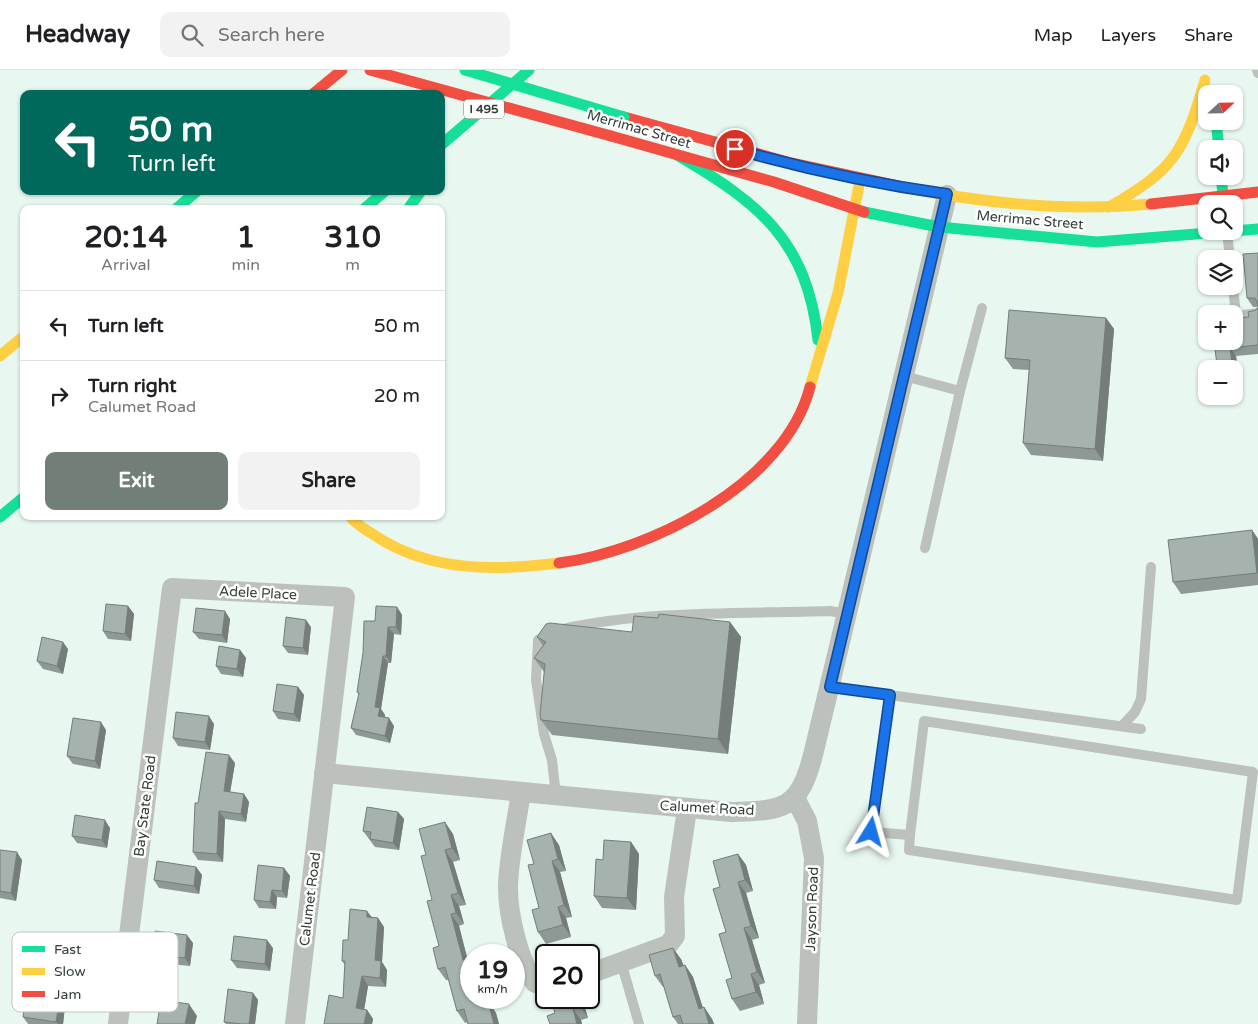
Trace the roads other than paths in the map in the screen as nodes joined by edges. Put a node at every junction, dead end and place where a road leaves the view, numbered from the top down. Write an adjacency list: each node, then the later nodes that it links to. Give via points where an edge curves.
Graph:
1 (342, 70): 6 (main road)
2 (370, 70): 7 (main road, Merrimac Street, bridge)
3 (465, 70): 13 (main road, Merrimac Street, bridge, via 791,165)
4 (529, 70): 9 (main road, I 495)
5 (1204, 75): 22 (main road, via 1192,129 1183,148 1171,164 1143,189)
6 (318, 90)
7 (443, 90)
8 (445, 90): 11 (main road, Merrimac Street, bridge)
9 (477, 115): 10 (main road, I 495); 12 (main road)
10 (445, 142)
11 (677, 155): 23 (main road, Merrimac Street, via 774,182); 33 (main road, via 725,184 747,202 774,225 795,254 815,303)
12 (446, 157)
13 (860, 180): 15 (main road, Merrimac Street); 23 (main road)
14 (1258, 192): 18 (main road, Merrimac Street)
15 (947, 194): 22 (main road, Merrimac Street, via 983,200); 24 (street)
16 (192, 195): 20 (main road)
17 (380, 195): 21 (main road)
18 (1243, 195)
19 (1198, 202): 22 (main road, Merrimac Street)
20 (181, 205)
21 (369, 205)
22 (1109, 207)
23 (854, 210): 24 (main road, Merrimac Street); 33 (main road, via 840,286)
24 (939, 227): 27 (main road, Merrimac Street, via 1097,242); 34 (street)
25 (1258, 229): 26 (main road, Merrimac Street)
26 (1243, 230)
27 (1198, 234)
28 (1233, 295): 30 (lane, via 1236,316)
29 (982, 308): 35 (lane)
30 (1258, 313)
31 (20, 339): 32 (main road)
32 (0, 356)
33 (818, 356): 38 (main road, via 813,382 799,418 750,477 714,506 668,531 626,548 534,568 462,567 416,557 395,548)
34 (904, 376): 35 (lane); 43 (street)
35 (960, 391): 39 (lane)
36 (20, 500): 37 (main road)
37 (0, 517)
38 (353, 520)
39 (925, 548)
40 (1152, 567): 46 (lane, via 1140,699 1135,712)
41 (172, 588): 42 (street, Adele Place); 54 (street, Bay State Road)
42 (345, 597): 48 (street, Calumet Road)
43 (847, 614): 44 (street); 50 (lane, via 679,616 593,622 557,630 538,640 536,680)
44 (830, 687): 45 (lane); 51 (street, via 809,773)
45 (890, 695): 46 (lane); 53 (lane, via 871,832)
46 (1122, 726): 47 (lane)
47 (1141, 729)
48 (324, 773): 49 (street, Calumet Road); 58 (street, Calumet Road)
49 (521, 792): 50 (street, Calumet Road); 57 (street, via 508,888 516,940 526,971)
50 (556, 796): 52 (street, Calumet Road)
51 (795, 798): 52 (street, Calumet Road, via 781,807 764,811); 60 (street, Jayson Road, via 807,821 814,858)
52 (687, 809): 55 (street, via 674,897 675,936 668,945)
53 (910, 835): 53 (lane, via 924,721 1253,772 1237,900 909,850)
54 (129, 932)
55 (621, 962): 56 (street); 59 (lane)
56 (600, 970)
57 (535, 983)
58 (295, 1024)
59 (639, 1024)
60 (807, 1024)

